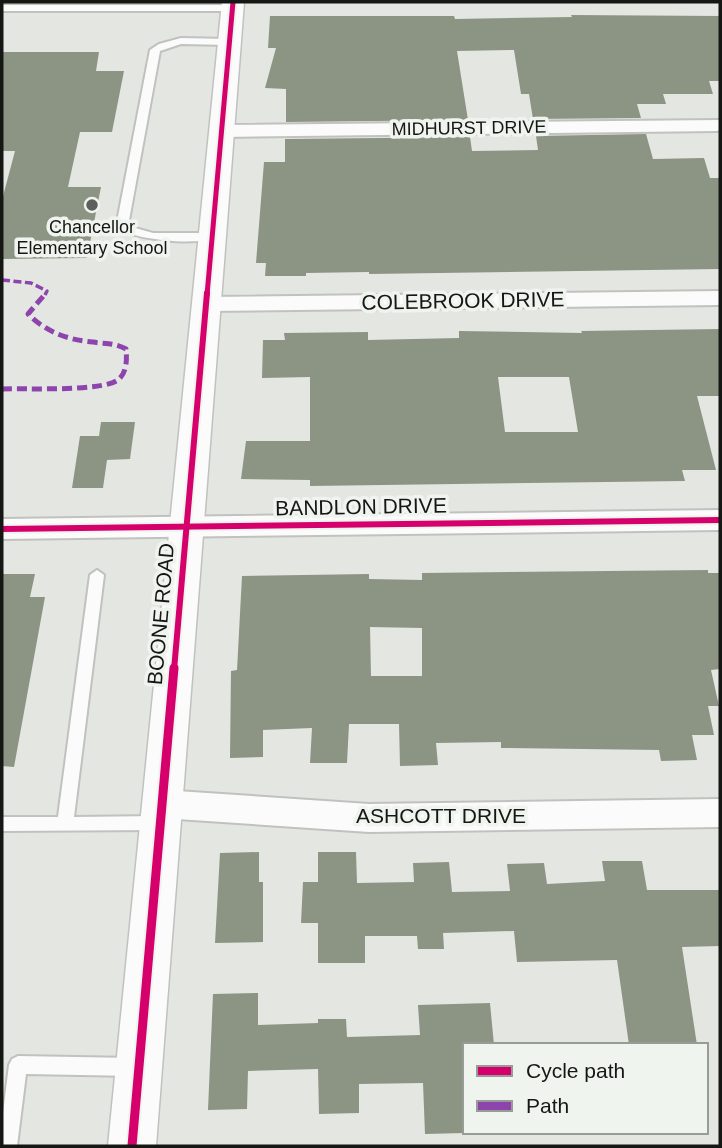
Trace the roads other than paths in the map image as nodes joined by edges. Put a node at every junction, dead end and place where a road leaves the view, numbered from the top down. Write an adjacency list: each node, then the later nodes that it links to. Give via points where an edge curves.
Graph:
1 (170, 5): 2 (lane); 3 (lane)
2 (232, 5): 4 (street, BOONE ROAD)
3 (2, 8)
4 (229, 42): 6 (street, BOONE ROAD); 7 (lane, via 162,44 155,50 122,227 145,236)
5 (717, 125): 6 (street, MIDHURST DRIVE)
6 (221, 131): 7 (street, BOONE ROAD)
7 (211, 236): 9 (street, BOONE ROAD)
8 (720, 299): 9 (street, COLEBROOK DRIVE)
9 (206, 304): 11 (street, BOONE ROAD)
10 (720, 520): 11 (street, BANDLON DRIVE)
11 (186, 526): 12 (street, BANDLON DRIVE); 14 (street, BOONE ROAD)
12 (2, 529)
13 (97, 575): 16 (lane)
14 (161, 813): 15 (street, ASHCOTT DRIVE, via 369,818); 16 (lane); 18 (street, BOONE ROAD)
15 (720, 813)
16 (65, 823): 17 (lane)
17 (2, 824)
18 (139, 1067): 19 (lane, via 18,1065); 20 (street, BOONE ROAD)
19 (8, 1146)
20 (132, 1146)

